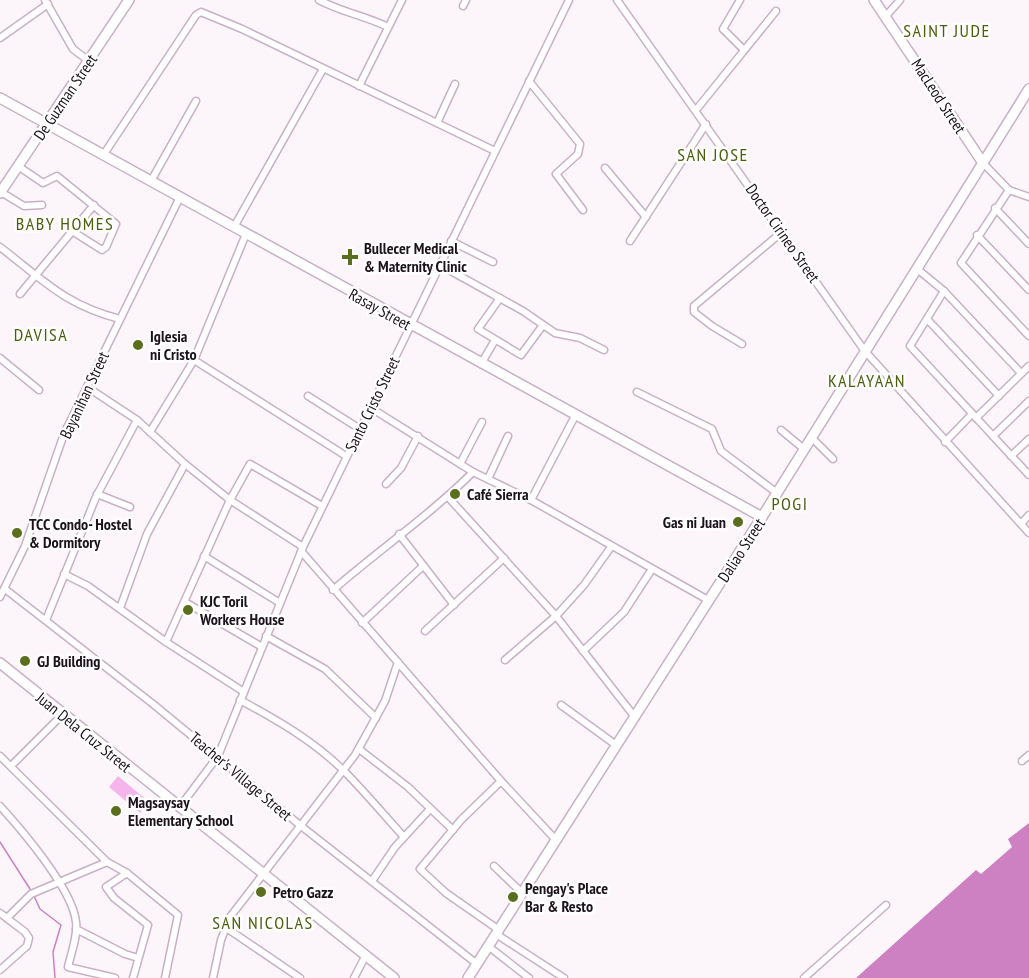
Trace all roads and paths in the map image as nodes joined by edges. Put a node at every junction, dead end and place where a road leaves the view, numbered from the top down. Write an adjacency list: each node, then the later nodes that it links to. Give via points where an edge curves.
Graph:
1 (129, 0): 15 (street, De Guzman Street)
2 (319, 0): 12 (street)
3 (402, 0): 12 (street)
4 (569, 0): 17 (street, Santo Cristo Street)
5 (618, 0): 24 (street, Doctor Cirineo Street)
6 (740, 0): 14 (street, via 723,29)
7 (874, 0): 11 (street, MacLeod Street)
8 (900, 0): 11 (street)
9 (46, 2): 13 (street); 15 (street, via 73,49)
10 (776, 11): 14 (street)
11 (886, 16): 30 (street, MacLeod Street)
12 (388, 27): 19 (street)
13 (0, 38)
14 (744, 50): 24 (street)
15 (89, 61): 25 (street, De Guzman Street)
16 (323, 69): 19 (street); 29 (street, via 201,12); 43 (street)
17 (529, 81): 28 (street, Santo Cristo Street); 41 (street, via 580,144 578,154 556,174)
18 (455, 84): 26 (street)
19 (359, 86): 26 (street)
20 (1029, 89): 23 (street, Daliao Street)
21 (0, 98): 25 (street, Rasay Street)
22 (196, 101): 33 (street)
23 (1026, 101): 30 (street, Daliao Street)
24 (696, 110): 27 (street, Doctor Cirineo Street)
25 (48, 123): 29 (street, Rasay Street); 31 (street, De Guzman Street)
26 (436, 123): 28 (street)
27 (706, 124): 42 (street); 45 (street, Doctor Cirineo Street)
28 (495, 151): 49 (street, Santo Cristo Street)
29 (104, 154): 33 (street, Rasay Street)
30 (983, 163): 34 (street); 54 (street, Daliao Street)
31 (18, 166): 35 (street, De Guzman Street); 39 (street, via 43,183 57,176)
32 (605, 168): 42 (street)
33 (151, 181): 36 (street, Rasay Street)
34 (1009, 190): 37 (street); 40 (street)
35 (0, 193): 38 (street, via 24,206)
36 (180, 197): 43 (street, Rasay Street); 60 (street, Bayanihan Street)
37 (1029, 197)
38 (42, 205)
39 (94, 205): 44 (street); 44 (street, via 116,224 105,248 98,249)
40 (996, 208): 47 (street); 50 (street)
41 (583, 210)
42 (646, 217): 48 (street)
43 (234, 227): 46 (street, Rasay Street)
44 (72, 231): 55 (street)
45 (782, 232): 66 (street, via 694,306 694,312); 68 (street, Doctor Cirineo Street)
46 (246, 234): 63 (street, Rasay Street); 70 (street)
47 (977, 235): 56 (street); 64 (street, via 961,263)
48 (630, 241)
49 (451, 242): 52 (street); 53 (street, Santo Cristo Street)
50 (1029, 244)
51 (0, 247): 55 (street)
52 (493, 262)
53 (440, 265): 59 (street); 63 (street, Santo Cristo Street)
54 (916, 268): 57 (street); 68 (street, Daliao Street)
55 (35, 275): 58 (street); 60 (street, via 81,308)
56 (1029, 290)
57 (944, 291): 61 (street); 73 (street)
58 (20, 294)
59 (500, 298): 62 (street); 65 (street, via 478,329)
60 (120, 319): 74 (street, Bayanihan Street)
61 (927, 319): 78 (street); 82 (street, via 910,346)
62 (543, 325): 65 (street, via 520,355); 67 (street)
63 (410, 326): 71 (street, Rasay Street); 80 (street, Santo Cristo Street)
64 (1029, 336)
65 (495, 340): 71 (street)
66 (742, 344)
67 (604, 350)
68 (864, 350): 91 (street, Daliao Street); 93 (street, Doctor Cirineo Street)
69 (0, 358): 75 (street)
70 (194, 360): 87 (street); 95 (street)
71 (481, 364): 81 (street, Rasay Street)
72 (1029, 366): 73 (street)
73 (1021, 373): 78 (street)
74 (87, 387): 83 (street); 123 (street, Bayanihan Street, via 64,434 25,546)
75 (39, 390)
76 (637, 392): 105 (street, via 712,429 721,451)
77 (308, 396): 85 (street)
78 (999, 396): 82 (street)
79 (1029, 401): 90 (street)
80 (371, 408): 85 (street, Santo Cristo Street); 89 (street)
81 (575, 416): 108 (street); 112 (street, Rasay Street)
82 (974, 416): 90 (street); 93 (street)
83 (137, 420): 87 (street); 104 (street)
84 (482, 422): 99 (street)
85 (360, 429): 95 (street, Santo Cristo Street)
86 (781, 430): 94 (street)
87 (150, 432): 98 (street)
88 (508, 435): 102 (street)
89 (418, 436): 99 (street); 103 (street, via 402,468)
90 (993, 436): 96 (street)
91 (811, 437): 94 (street, Daliao Street); 97 (street)
92 (1029, 439): 96 (street)
93 (945, 442): 113 (street, Doctor Cirineo Street)
94 (804, 448): 105 (street, Daliao Street)
95 (346, 456): 109 (street, Santo Cristo Street)
96 (1011, 456): 101 (street)
97 (833, 459)
98 (185, 464): 107 (street); 130 (street, via 147,534)
99 (460, 464): 100 (street)
100 (473, 472): 102 (street); 106 (street)
101 (1029, 475)
102 (488, 479): 108 (street)
103 (386, 484)
104 (98, 494): 110 (street); 122 (street)
105 (777, 494): 112 (street, Daliao Street)
106 (448, 497): 115 (street); 119 (street)
107 (230, 500): 109 (street, via 250,464); 117 (street); 118 (street)
108 (531, 500): 116 (street)
109 (322, 506): 117 (street, Santo Cristo Street)
110 (130, 507)
111 (1029, 515): 113 (street)
112 (762, 517): 126 (street, Daliao Street)
113 (1021, 524): 114 (street, Doctor Cirineo Street)
114 (1029, 533)
115 (399, 534): 120 (street); 124 (street)
116 (611, 547): 121 (street); 131 (street)
117 (302, 549): 124 (street); 128 (street, Santo Cristo Street)
118 (204, 556): 127 (street); 128 (street)
119 (504, 558): 129 (street); 131 (street)
120 (423, 566): 129 (street); 133 (street)
121 (652, 569): 126 (street); 138 (street, via 624,612)
122 (64, 574): 130 (street); 132 (street)
123 (5, 589): 125 (street, Bayanihan Street); 132 (street, Teacher's Village Street)
124 (333, 590): 133 (street)
125 (0, 597)
126 (708, 600): 146 (street, Daliao Street)
127 (185, 602): 136 (street); 137 (street)
128 (280, 603): 135 (street, Santo Cristo Street)
129 (454, 605): 134 (street)
130 (120, 608): 136 (street)
131 (556, 616): 138 (street); 139 (street)
132 (46, 620): 152 (street, Teacher's Village Street)
133 (362, 623): 140 (street)
134 (425, 631)
135 (266, 636): 137 (street, Santo Cristo Street); 147 (street, via 325,669)
136 (166, 642): 142 (street)
137 (262, 647): 142 (street, Santo Cristo Street)
138 (583, 651): 146 (street)
139 (505, 660)
140 (398, 662): 147 (street); 156 (street)
141 (0, 663): 145 (street, Juan Dela Cruz Street)
142 (244, 692): 143 (street, Santo Cristo Street)
143 (240, 700): 152 (street, Santo Cristo Street); 155 (street, via 295,732)
144 (561, 705): 148 (street)
145 (62, 715): 154 (street); 158 (street, Juan Dela Cruz Street)
146 (634, 716): 148 (street, Daliao Street)
147 (376, 718): 149 (street)
148 (616, 745): 163 (street, Daliao Street)
149 (359, 749): 155 (street); 159 (street)
150 (1029, 755): 153 (street)
151 (0, 756): 154 (street)
152 (218, 756): 158 (street, Santo Cristo Street); 160 (street, Teacher's Village Street)
153 (1022, 761)
154 (11, 766): 164 (street)
155 (344, 771): 160 (street); 162 (street)
156 (501, 781): 161 (street); 163 (street)
157 (0, 806): 169 (street)
158 (179, 808): 167 (street, Juan Dela Cruz Street)
159 (430, 809): 161 (street); 162 (street)
160 (301, 826): 167 (street); 168 (street, Teacher's Village Street)
161 (453, 830): 176 (street, via 420,869)
162 (404, 837): 168 (street)
163 (555, 839): 170 (street, Daliao Street)
164 (107, 862): 166 (street); 169 (street)
165 (494, 866): 170 (street)
166 (127, 873): 180 (street, via 106,887 148,925); 187 (street, via 178,915)
167 (262, 875): 174 (street); 178 (street, Juan Dela Cruz Street)
168 (372, 880): 182 (street, Teacher's Village Street)
169 (58, 881): 173 (street, via 31,894); 175 (street, via 75,916)
170 (522, 893): 176 (street, Daliao Street)
171 (886, 905): 194 (street)
172 (0, 914): 173 (street)
173 (7, 918): 181 (street, via 29,938 27,946)
174 (225, 927): 188 (street); 189 (street)
175 (76, 929): 180 (street); 185 (street, via 68,968)
176 (498, 932): 177 (street, Daliao Street); 193 (street)
177 (489, 946): 182 (street, Daliao Street); 192 (street)
178 (366, 956): 190 (street); 191 (street, Juan Dela Cruz Street)
179 (0, 958): 181 (street)
180 (138, 958): 186 (street)
181 (7, 964): 183 (street)
182 (477, 964): 184 (street, Daliao Street)
183 (0, 970)
184 (471, 977)
185 (115, 978)
186 (133, 978)
187 (165, 978)
188 (213, 978)
189 (300, 978)
190 (354, 978)
191 (394, 978)
192 (529, 978)
193 (564, 978)
194 (804, 978)

